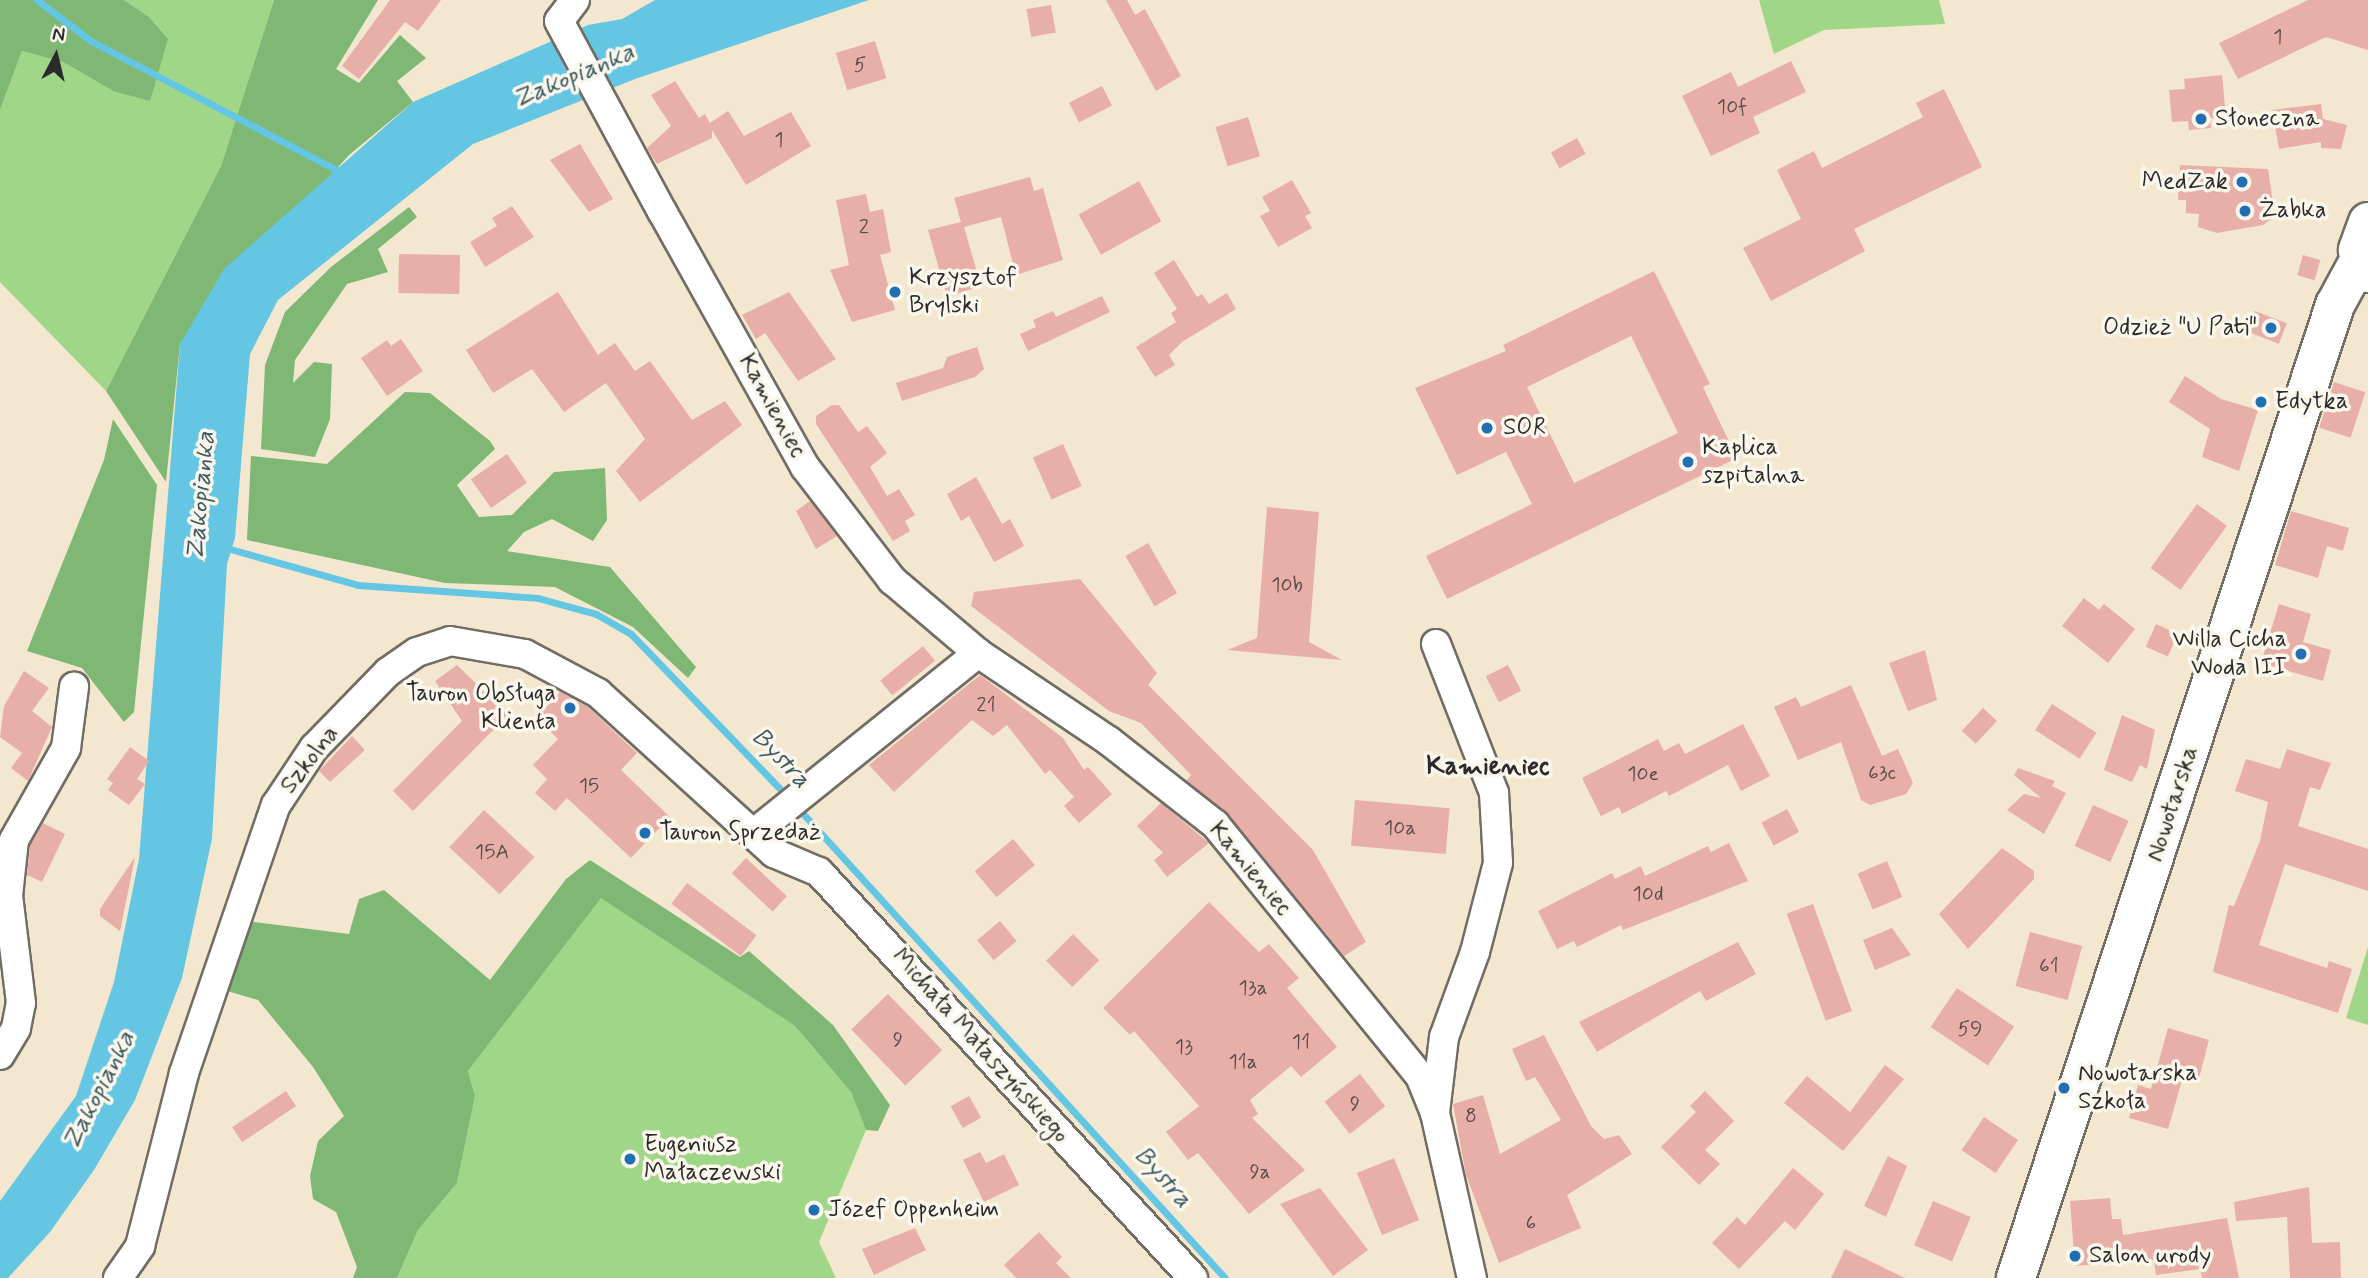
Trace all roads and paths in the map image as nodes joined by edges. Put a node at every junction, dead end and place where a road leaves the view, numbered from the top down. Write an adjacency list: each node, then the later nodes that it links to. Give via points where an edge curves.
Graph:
1 (575, 0): 4 (street, Kamieniec, via 559,21 805,467 892,580)
2 (2366, 248): 12 (main road, Nowotarska, via 2345,281)
3 (1436, 645): 8 (street, Kamieniec, via 1494,793 1498,863 1475,952 1444,1037)
4 (978, 653): 6 (street, via 807,784); 8 (street, Kamieniec, via 1109,741 1215,824 1420,1076)
5 (74, 687): 7 (street, via 66,748 14,840 8,896 21,1003 16,1028)
6 (763, 825): 9 (street, Szkolna, via 598,693 525,654 450,641 417,652 388,672 314,748 276,805 184,1073 140,1246); 10 (street, Michała Małaszyńskiego, via 790,863 819,872)
7 (0, 1055)
8 (1435, 1113): 11 (street, Kamieniec)
9 (118, 1278)
10 (1193, 1278)
11 (1472, 1278)
12 (2016, 1278)

